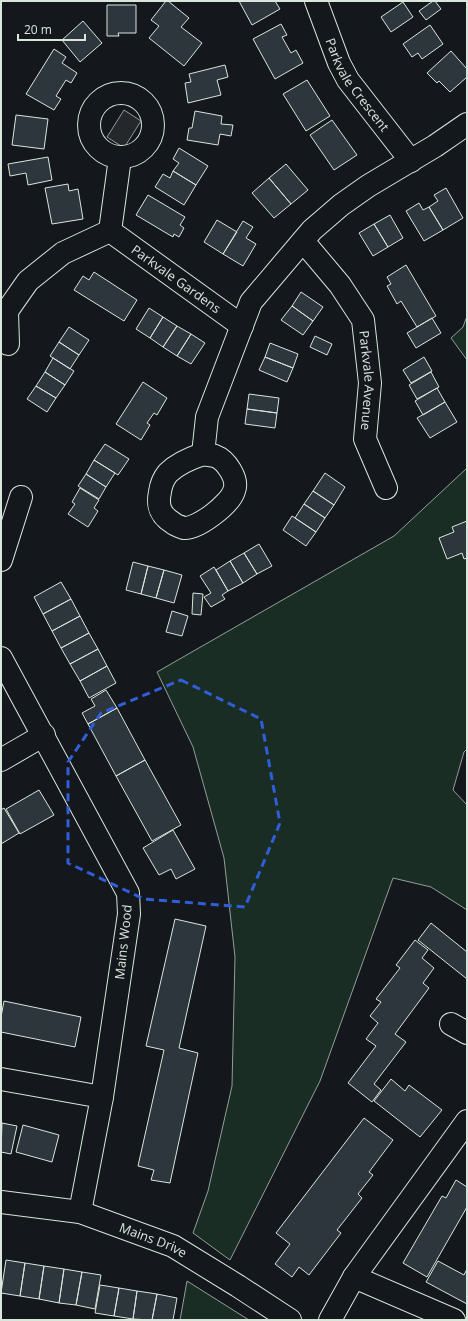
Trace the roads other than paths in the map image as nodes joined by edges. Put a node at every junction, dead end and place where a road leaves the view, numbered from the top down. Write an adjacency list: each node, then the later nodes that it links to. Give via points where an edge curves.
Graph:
1 (316, 1): 4 (street, Parkvale Crescent, via 348,80)
2 (467, 124): 4 (street)
3 (120, 158): 5 (street)
4 (411, 160): 6 (street, via 341,205)
5 (110, 232): 7 (street, Parkvale Gardens); 8 (street, via 63,253 28,281 7,311)
6 (303, 241): 7 (street, via 251,302); 10 (street, Parkvale Avenue, via 340,285 363,320 370,382 365,439)
7 (242, 326): 9 (street, via 207,417)
8 (8, 344)
9 (203, 454)
10 (386, 488)
11 (21, 497): 12 (street)
12 (1, 560)
13 (1, 658): 14 (street, Mains Wood)
14 (44, 735): 15 (street); 17 (street, Mains Wood, via 128,893 129,914)
15 (1, 760)
16 (1, 1079): 17 (street)
17 (102, 1097): 20 (street, Mains Wood)
18 (467, 1121): 21 (street)
19 (1, 1202): 20 (street, Mains Drive)
20 (80, 1212): 22 (street, Mains Drive, via 173,1246)
21 (354, 1277): 23 (street); 24 (street)
22 (290, 1320)
23 (330, 1320)
24 (454, 1320)

